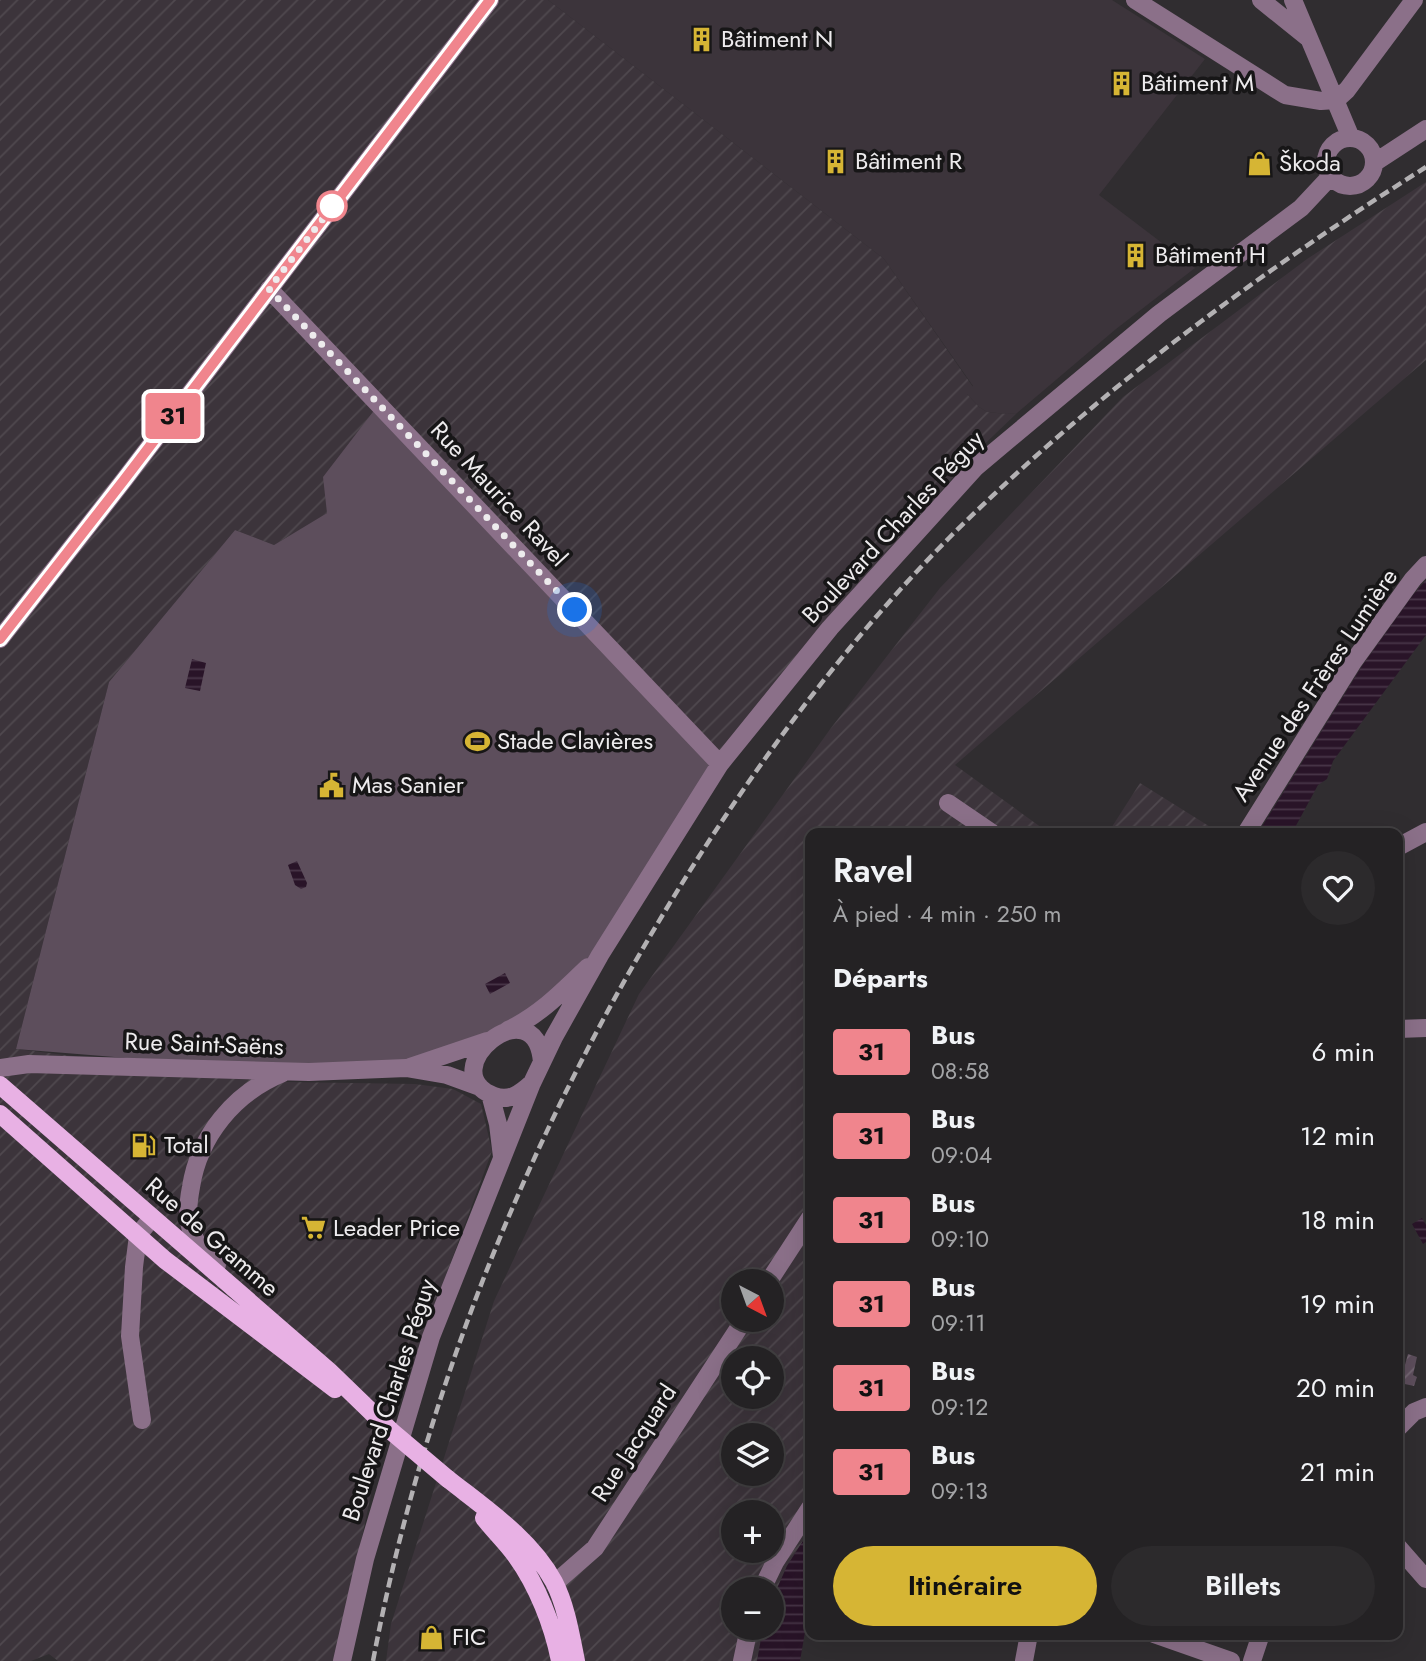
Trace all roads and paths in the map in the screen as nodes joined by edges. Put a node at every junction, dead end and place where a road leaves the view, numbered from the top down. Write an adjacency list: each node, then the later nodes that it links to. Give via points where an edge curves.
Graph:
1 (489, 0): 12 (street)
2 (1135, 0): 7 (street, via 1285,94)
3 (1261, 0): 6 (street)
4 (1293, 0): 6 (street)
5 (1415, 0): 7 (street)
6 (1309, 39): 7 (street)
7 (1336, 100): 9 (street)
8 (1426, 129): 10 (street)
9 (1351, 138): 10 (street, via 1367,146); 11 (street, via 1338,141 1328,151)
10 (1374, 163): 11 (street, via 1362,183 1350,187)
11 (1329, 177): 15 (street, Boulevard Charles Péguy, via 1301,208 1159,314 976,467 830,628)
12 (269, 289): 14 (street); 15 (street, Rue Maurice Ravel)
13 (1426, 565): 18 (street, Avenue des Frères Lumière, via 1353,662)
14 (0, 639)
15 (720, 764): 21 (street, Boulevard Charles Péguy)
16 (948, 803): 17 (street)
17 (985, 828)
18 (1249, 828)
19 (1426, 832): 20 (street)
20 (1403, 844)
21 (600, 955): 24 (street, Boulevard Charles Péguy, via 553,1001); 26 (street, Boulevard Charles Péguy)
22 (1426, 1028): 23 (street)
23 (1403, 1029)
24 (504, 1032): 25 (street); 26 (street, via 525,1031 537,1041)
25 (487, 1041): 28 (street, Rue Saint-Saëns); 32 (street, via 474,1063)
26 (542, 1062): 30 (street)
27 (0, 1068): 29 (street, Rue Saint-Saëns, via 29,1064)
28 (406, 1068): 29 (street, Rue Saint-Saëns); 32 (street, Rue Saint-Saëns, via 447,1075)
29 (288, 1071): 40 (street, via 240,1098 214,1126 194,1165 187,1207 192,1234 202,1250)
30 (533, 1083): 32 (street, via 510,1098); 34 (street, Boulevard Charles Péguy)
31 (0, 1085): 35 (main road, Rue de Gramme)
32 (485, 1091): 34 (street, via 498,1124)
33 (0, 1114): 37 (main road, Rue de Gramme)
34 (503, 1160): 55 (street, Boulevard Charles Péguy, via 431,1337 365,1559)
35 (152, 1218): 37 (street); 40 (main road, Rue de Gramme)
36 (805, 1226): 38 (street)
37 (138, 1235): 42 (street, via 130,1336); 44 (main road, Rue de Gramme, via 249,1326)
38 (777, 1269)
39 (736, 1332): 50 (street, Rue Jacquard, via 595,1548)
40 (329, 1371): 44 (main road, Rue de Gramme)
41 (1426, 1407): 43 (street)
42 (142, 1420)
43 (1403, 1423)
44 (390, 1430): 45 (main road, Rue de Gramme, bridge)
45 (448, 1479): 50 (main road, Rue de Gramme, via 499,1519 538,1558); 56 (main road, Rue de Gramme, via 516,1556 540,1599)
46 (805, 1516): 48 (street)
47 (1403, 1553): 49 (street)
48 (768, 1577)
49 (1426, 1578)
50 (555, 1583): 57 (main road, Rue de Gramme)
51 (746, 1640): 58 (street)
52 (1028, 1640): 59 (street)
53 (1173, 1640): 60 (street)
54 (1259, 1640): 61 (street)
55 (342, 1661)
56 (560, 1661)
57 (576, 1661)
58 (742, 1661)
59 (1024, 1661)
60 (1231, 1661)
61 (1252, 1661)

